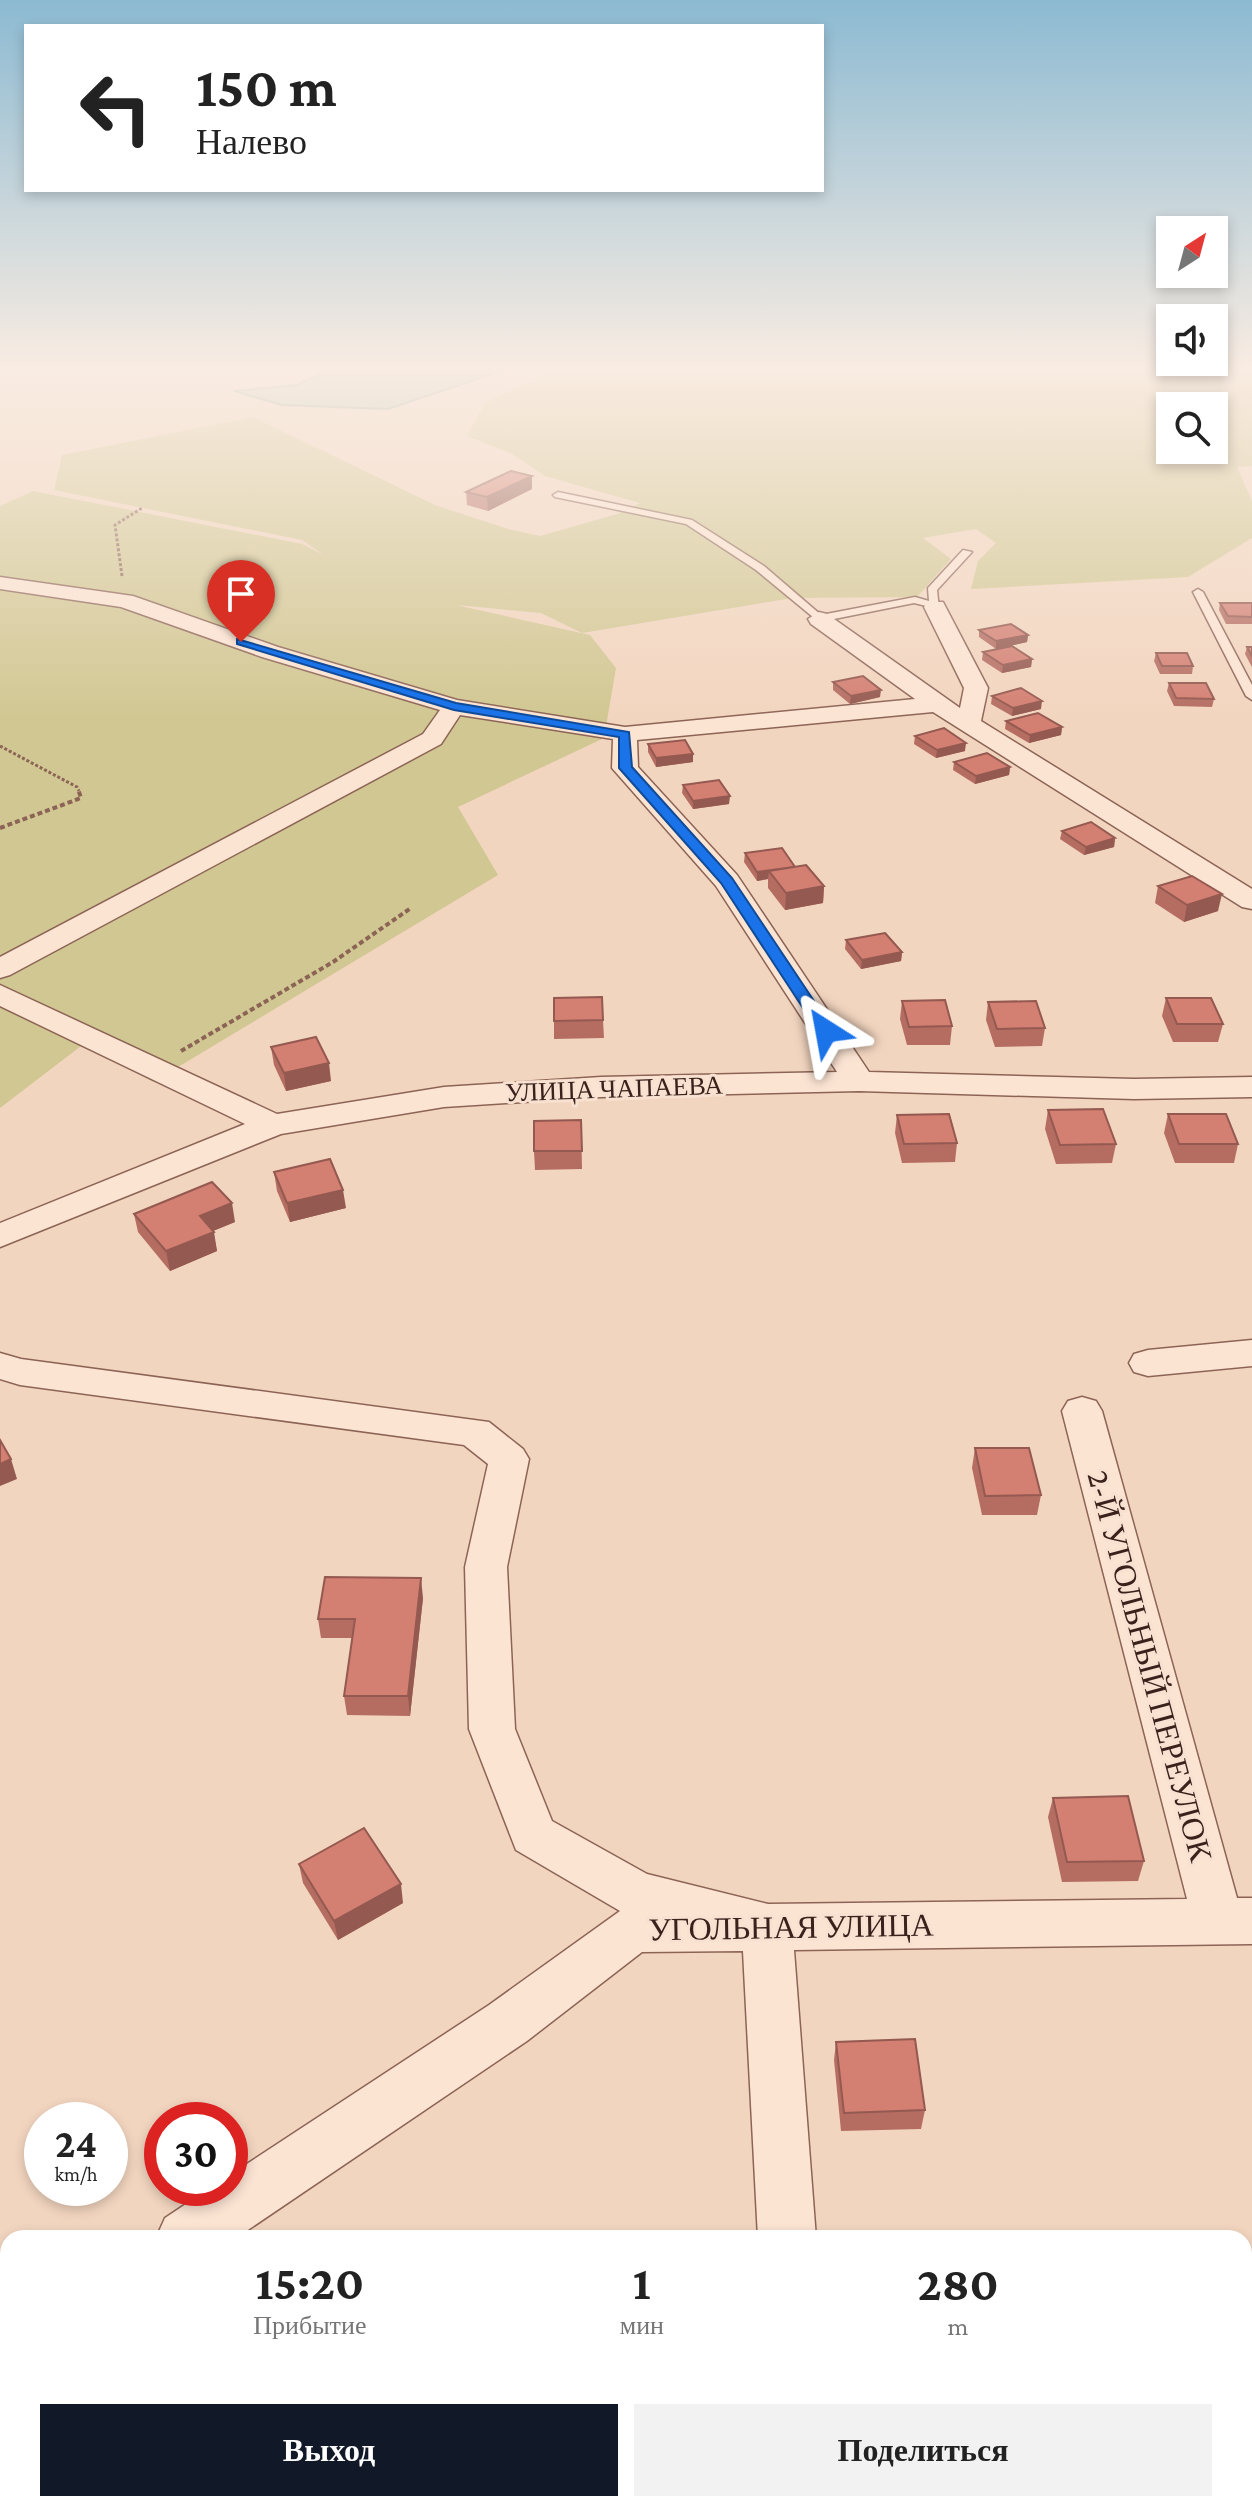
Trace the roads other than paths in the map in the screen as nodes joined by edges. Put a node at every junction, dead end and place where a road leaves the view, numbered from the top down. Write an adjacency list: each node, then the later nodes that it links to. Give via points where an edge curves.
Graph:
1 (558, 495): 6 (lane, via 689,522 760,568)
2 (967, 552): 5 (lane, via 932,590)
3 (0, 583): 10 (street, via 125,601 270,652)
4 (1198, 592): 7 (lane)
5 (935, 607): 6 (lane, via 915,600); 11 (street, via 976,688)
6 (819, 619): 9 (street)
7 (1247, 676): 8 (lane)
8 (1252, 696)
9 (937, 704): 11 (street); 12 (street)
10 (454, 707): 12 (street); 14 (street, via 432,739)
11 (968, 723): 13 (street)
12 (625, 734): 16 (street, via 625,768 727,881)
13 (1252, 901)
14 (0, 969)
15 (0, 994): 18 (street)
16 (859, 1081): 17 (street, УЛИЦА ЧАПАЕВА); 18 (street, УЛИЦА ЧАПАЕВА, via 444,1097)
17 (1252, 1087)
18 (273, 1125): 19 (street, УЛИЦА ЧАПАЕВА)
19 (0, 1236)
20 (1252, 1353): 21 (street)
21 (1148, 1363)
22 (0, 1366): 25 (street, via 475,1432 509,1459 486,1567 492,1729 533,1835 636,1894)
23 (1082, 1411): 24 (street, 2-Й УГОЛЬНЫЙ ПЕРЕУЛОК)
24 (1235, 1921): 25 (street, УГОЛЬНАЯ УЛИЦА)
25 (767, 1927): 26 (street, УГОЛЬНАЯ УЛИЦА, via 633,1929 508,2023); 27 (street)
26 (197, 2230)
27 (786, 2230)

